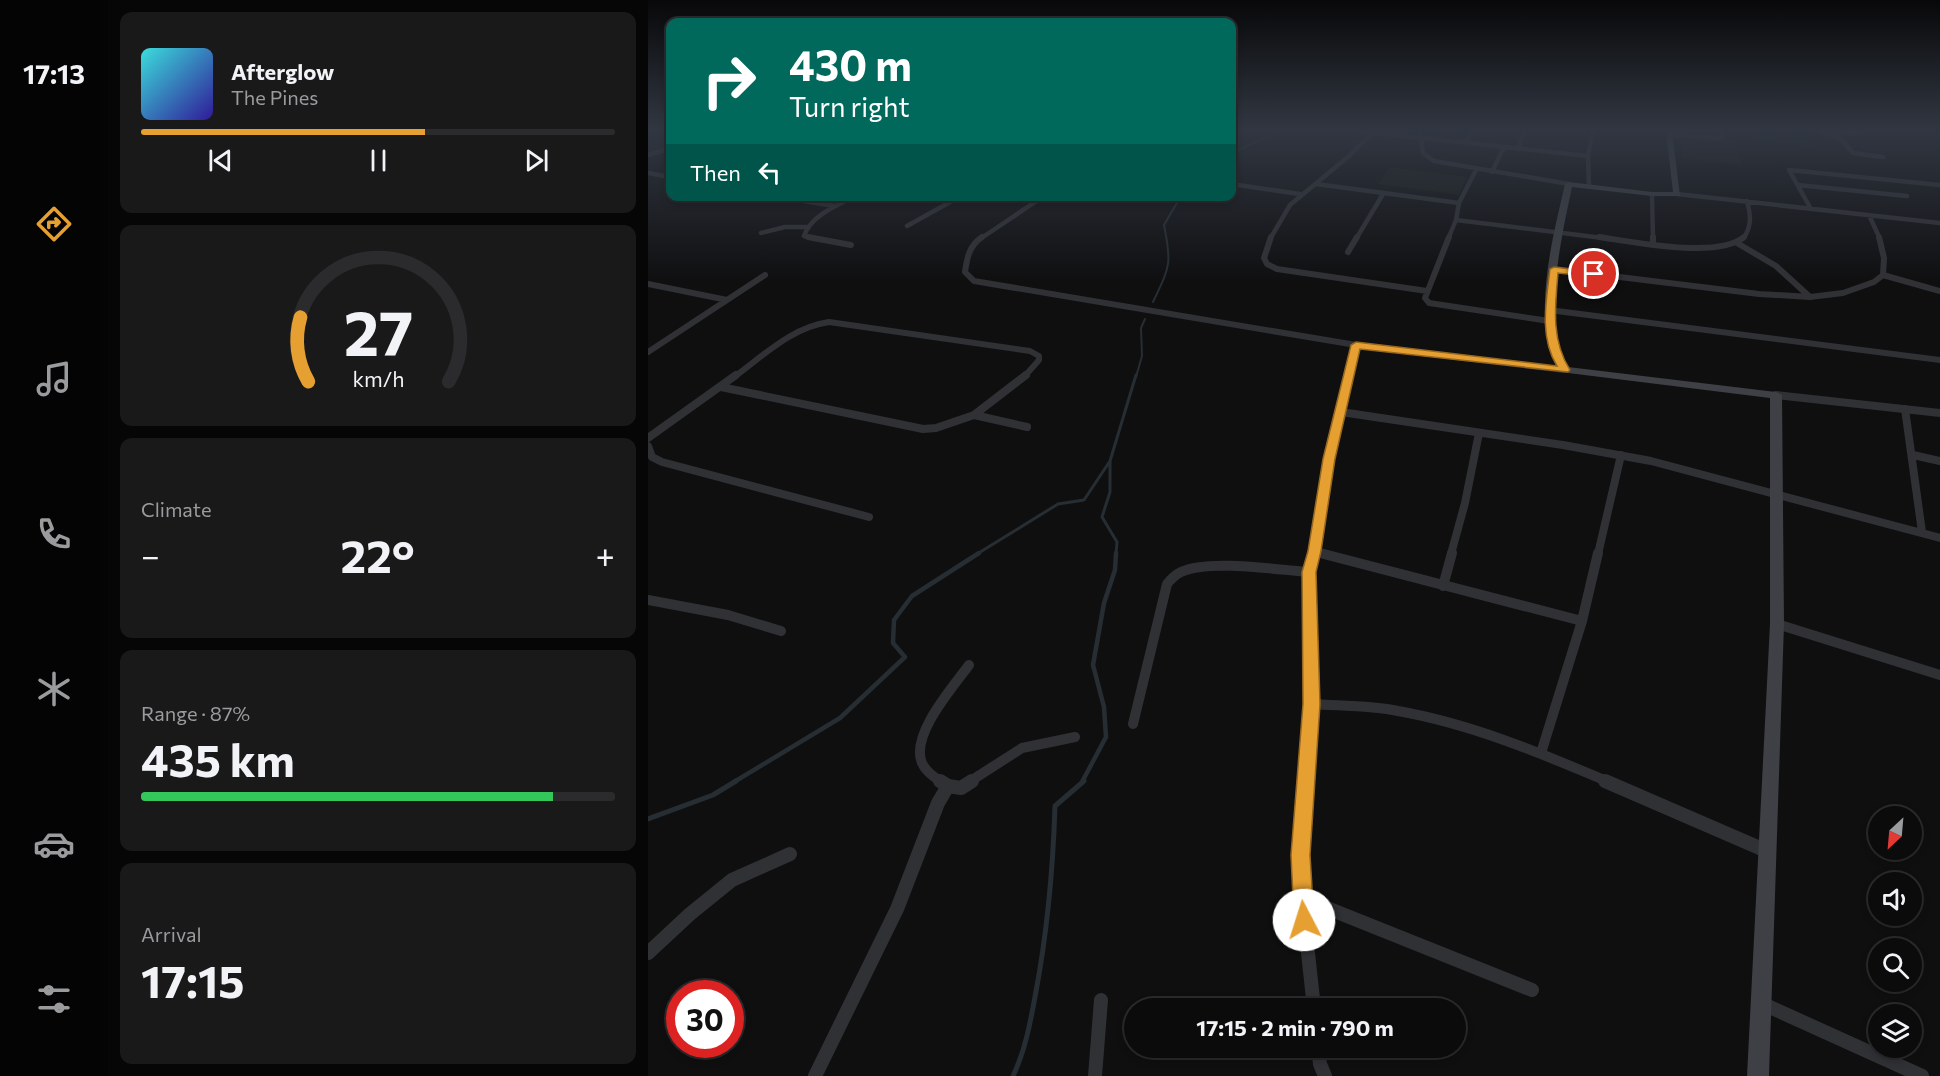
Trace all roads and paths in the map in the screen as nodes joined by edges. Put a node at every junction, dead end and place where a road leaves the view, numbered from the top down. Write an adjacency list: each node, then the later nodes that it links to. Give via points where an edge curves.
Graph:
1 (1319, 181): 8 (street)
2 (1470, 181): 24 (street)
3 (1551, 181): 9 (street)
4 (1589, 181): 13 (street)
5 (1676, 181): 17 (street)
6 (1795, 181): 11 (street)
7 (1905, 181): 12 (street)
8 (1316, 184): 14 (street); 15 (street)
9 (1569, 184): 13 (street); 33 (street)
10 (1238, 185): 14 (street)
11 (1797, 185): 18 (street); 26 (street)
12 (1940, 185)
13 (1589, 187): 16 (street)
14 (1300, 194): 42 (street, via 1269,240 1264,258 1267,264 1277,269)
15 (1383, 194): 24 (street); 37 (street)
16 (1652, 194): 17 (street); 35 (street)
17 (1677, 194): 23 (street)
18 (1906, 196)
19 (804, 201): 25 (street)
20 (846, 201): 25 (street)
21 (952, 201): 30 (street)
22 (1036, 201): 48 (street, via 975,242 965,272 974,281)
23 (1747, 201): 26 (street); 34 (street, via 1750,225)
24 (1459, 203): 28 (street)
25 (835, 206): 31 (street)
26 (1811, 209): 27 (street)
27 (1869, 215): 29 (street); 39 (street, via 1883,245)
28 (1455, 220): 33 (street); 42 (street)
29 (1940, 223)
30 (907, 226)
31 (807, 227): 32 (street); 36 (street, via 804,236)
32 (761, 233)
33 (1558, 233): 35 (street); 38 (street)
34 (1737, 243): 35 (street, via 1714,249); 44 (street, via 1785,271)
35 (1653, 244)
36 (850, 245)
37 (1348, 252)
38 (1554, 269): 44 (street); 46 (street)
39 (1883, 274): 43 (street); 44 (street, via 1874,282 1843,293)
40 (765, 275): 45 (street)
41 (648, 284): 45 (street)
42 (1427, 291): 47 (street, via 1425,298 1429,303 1443,307)
43 (1940, 291)
44 (1810, 297)
45 (727, 300): 49 (street)
46 (1549, 310): 47 (street); 50 (street)
47 (1549, 321): 52 (street, via 1557,358)
48 (1356, 345): 52 (street); 56 (street)
49 (648, 352): 51 (street, via 653,356)
50 (1940, 360)
51 (648, 361)
52 (1564, 370): 54 (street)
53 (721, 387): 58 (street, via 923,429); 58 (street, via 799,330 829,322 1030,351 1039,356 1035,366); 61 (street)
54 (1776, 395): 55 (street); 66 (street)
55 (1905, 409): 57 (street); 64 (street)
56 (1341, 412): 60 (street); 70 (street)
57 (1940, 413)
58 (974, 415): 59 (street)
59 (1028, 428)
60 (1479, 434): 63 (street); 72 (street)
61 (648, 438)
62 (648, 449): 67 (street, via 652,457 662,462)
63 (1621, 455): 66 (street); 74 (street)
64 (1913, 455): 65 (street); 68 (street)
65 (1940, 461)
66 (1778, 493): 68 (street); 75 (street)
67 (869, 517)
68 (1922, 532): 69 (street)
69 (1940, 538)
70 (1314, 551): 71 (street); 72 (street)
71 (1309, 572): 79 (street); 80 (street, via 1210,567 1185,570 1173,577 1167,584)
72 (1443, 586): 74 (street)
73 (648, 600): 76 (street, via 728,615)
74 (1582, 621): 82 (street)
75 (1777, 624): 78 (street); 84 (street)
76 (782, 631)
77 (969, 664): 83 (street, via 926,728 920,744 921,761)
78 (1940, 675)
79 (1311, 704): 82 (street, via 1395,710 1464,725); 86 (street)
80 (1133, 724)
81 (1075, 737): 83 (street, via 1022,748 961,788)
82 (1541, 753): 84 (street)
83 (948, 786): 93 (street, via 897,909)
84 (1769, 852): 91 (street)
85 (790, 854): 87 (street, via 732,880)
86 (1302, 898): 88 (street); 89 (street)
87 (648, 953)
88 (1532, 990)
89 (1313, 998)
90 (1101, 1000): 94 (street)
91 (1761, 1003): 96 (street); 97 (street)
92 (1319, 1058): 95 (street)
93 (815, 1076)
94 (1095, 1076)
95 (1324, 1076)
96 (1758, 1076)
97 (1922, 1076)

